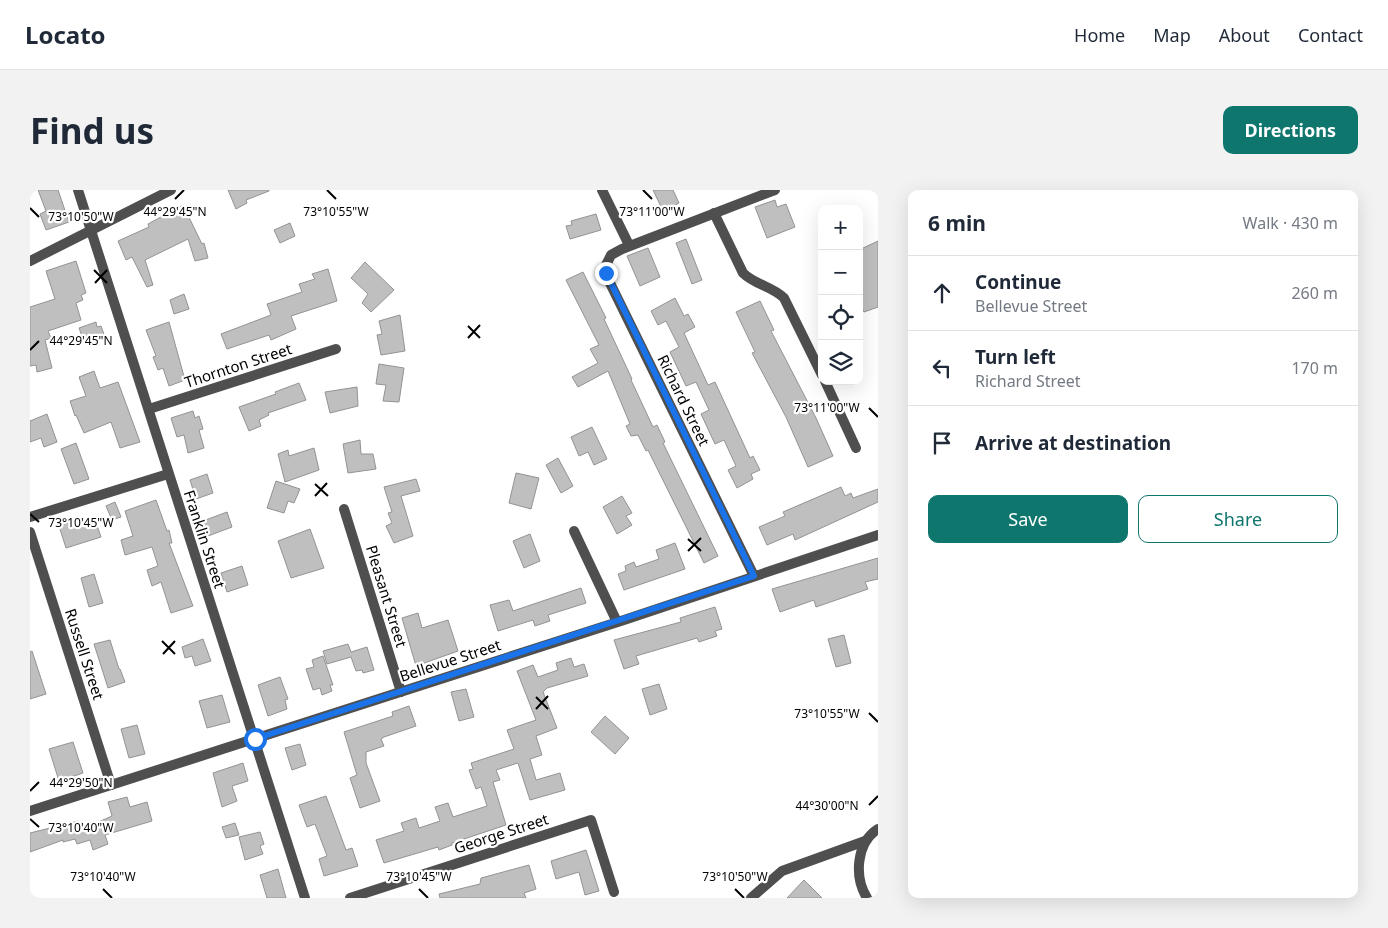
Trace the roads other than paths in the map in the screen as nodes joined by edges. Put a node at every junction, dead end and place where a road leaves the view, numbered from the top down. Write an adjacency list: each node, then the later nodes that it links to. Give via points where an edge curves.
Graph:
1 (78, 190): 6 (street, Franklin Street)
2 (171, 190): 6 (street)
3 (602, 190): 7 (street)
4 (775, 190): 5 (street)
5 (714, 213): 7 (street); 10 (street, via 743,273 748,279 784,298)
6 (90, 231): 8 (street); 12 (street, Franklin Street)
7 (629, 245): 20 (street, Richard Street, via 608,258 608,277)
8 (30, 261)
9 (336, 348): 12 (street, Thornton Street)
10 (818, 367)
11 (827, 385): 13 (street)
12 (149, 409): 14 (street, Franklin Street)
13 (856, 448)
14 (168, 474): 16 (street); 23 (street, Franklin Street)
15 (344, 509): 22 (street, Pleasant Street)
16 (30, 517)
17 (574, 531): 21 (street)
18 (30, 532): 24 (street, Russell Street)
19 (878, 535): 20 (street, Bellevue Street)
20 (754, 576): 21 (street, Bellevue Street)
21 (617, 622): 22 (street, Bellevue Street)
22 (401, 692): 23 (street, Bellevue Street)
23 (255, 739): 24 (street, Bellevue Street); 29 (street, Franklin Street)
24 (111, 785): 25 (street, Bellevue Street)
25 (30, 811)
26 (878, 829): 27 (street)
27 (865, 841): 31 (street, via 782,871); 32 (street, via 859,869)
28 (614, 892): 30 (street, George Street, via 591,820)
29 (305, 898)
30 (350, 898)
31 (751, 898)
32 (867, 898)

